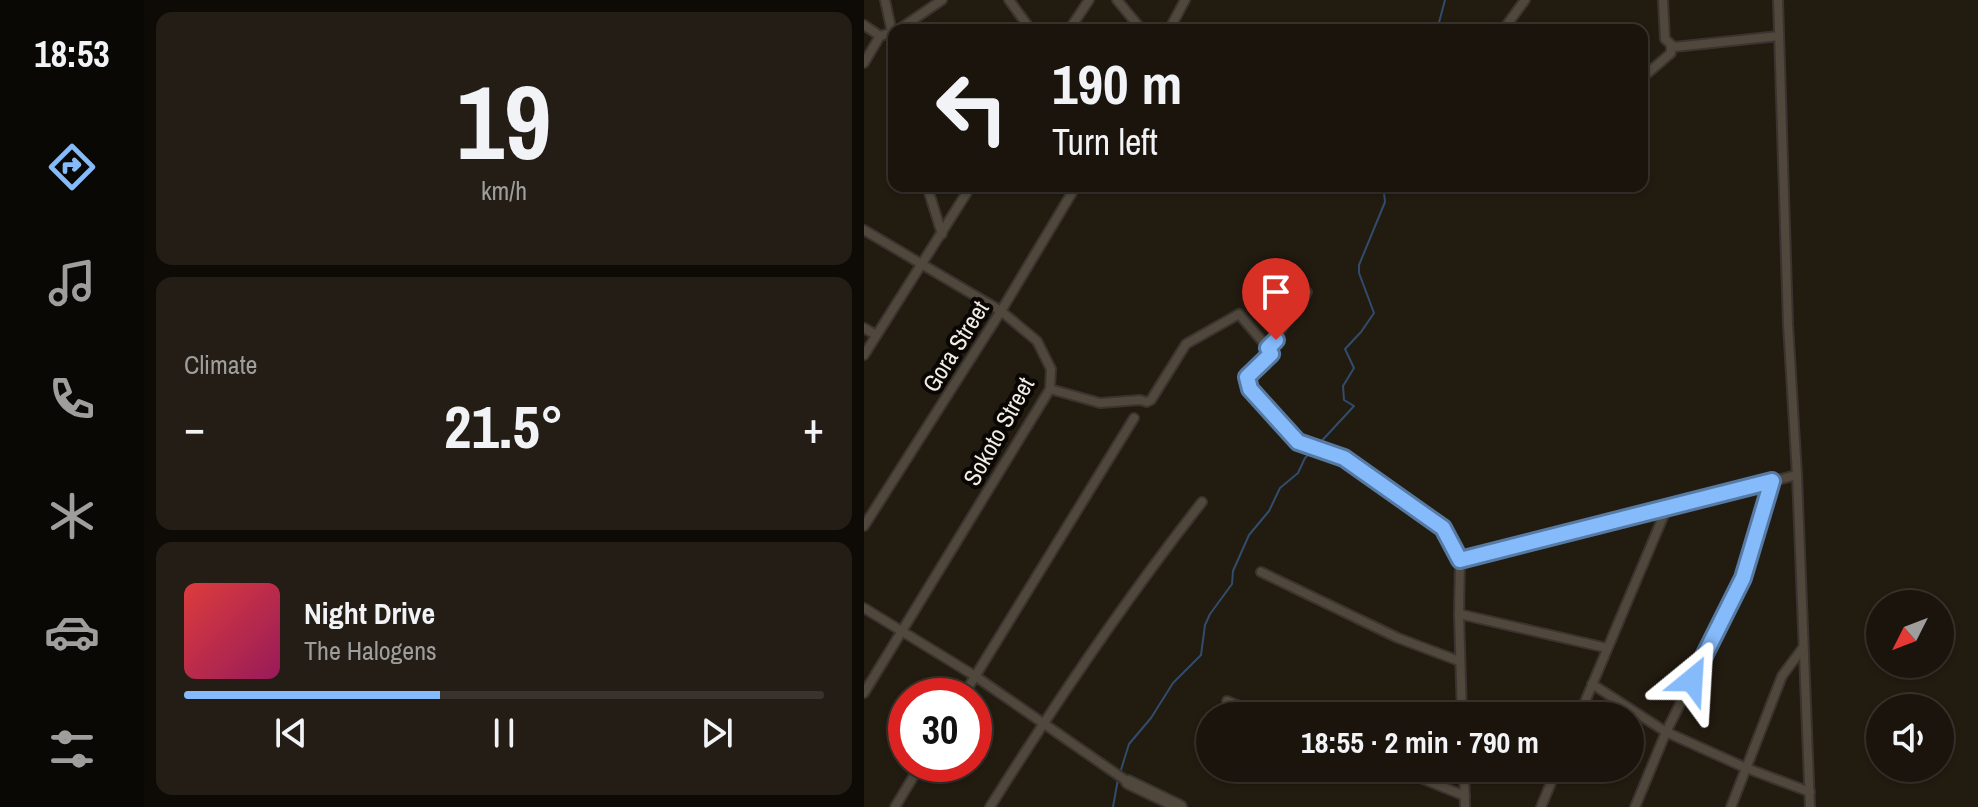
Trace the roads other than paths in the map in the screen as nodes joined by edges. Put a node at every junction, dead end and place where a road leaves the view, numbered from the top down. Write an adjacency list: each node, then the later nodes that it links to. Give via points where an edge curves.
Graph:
1 (885, 0): 10 (street)
2 (942, 0): 11 (street)
3 (1009, 0): 12 (street)
4 (1089, 0): 13 (street)
5 (1117, 0): 14 (street)
6 (1185, 0): 15 (street)
7 (1525, 0): 16 (street)
8 (1663, 0): 21 (street, via 1665,39)
9 (1778, 0): 20 (street)
10 (891, 24)
11 (908, 24)
12 (1027, 24)
13 (1073, 24)
14 (1137, 24)
15 (1172, 24)
16 (1507, 24)
17 (864, 25): 19 (street)
18 (888, 35): 19 (street)
19 (880, 36): 22 (street)
20 (1779, 36): 21 (street); 38 (street)
21 (1671, 45): 23 (street, via 1671,53)
22 (864, 63)
23 (1648, 73)
24 (929, 192): 28 (street)
25 (967, 192): 28 (street)
26 (1072, 192): 31 (street, Gora Street)
27 (864, 230): 29 (street, Sokoto Street)
28 (942, 234): 29 (street)
29 (920, 264): 31 (street, Sokoto Street); 33 (street)
30 (1307, 292): 34 (street)
31 (1001, 311): 36 (street, Sokoto Street, via 1037,341 1051,369); 42 (street, Gora Street)
32 (864, 328): 33 (street)
33 (876, 335): 35 (street)
34 (1268, 348): 36 (street, via 1239,314 1186,344 1147,402 1100,403); 43 (street, via 1271,354 1247,383 1290,437 1344,458 1443,528)
35 (864, 355)
36 (1050, 389): 47 (street, Sokoto Street)
37 (1134, 418): 51 (street)
38 (1797, 475): 39 (street); 49 (street)
39 (1772, 481): 41 (street); 57 (street, via 1743,578)
40 (1202, 502): 56 (street, via 1139,582)
41 (1666, 510): 43 (street); 48 (street)
42 (864, 526)
43 (1460, 560): 46 (street)
44 (1261, 572): 50 (street, via 1398,638)
45 (864, 608): 47 (street)
46 (1459, 614): 48 (street); 50 (street)
47 (903, 631): 51 (street); 53 (street, Sokoto Street)
48 (1607, 648): 52 (street)
49 (1803, 649): 58 (street, via 1782,676); 64 (street)
50 (1459, 661): 54 (street)
51 (975, 676): 56 (street)
52 (1592, 684): 55 (street); 57 (street)
53 (864, 693)
54 (1461, 702)
55 (1585, 702)
56 (1042, 723): 60 (street); 68 (street)
57 (1666, 732): 58 (street); 72 (street)
58 (1746, 768): 64 (street); 73 (street)
59 (910, 782): 67 (street)
60 (1128, 782): 66 (main road)
61 (1430, 782): 65 (street)
62 (1464, 782): 65 (street)
63 (1551, 782): 71 (street)
64 (1810, 792): 74 (street)
65 (1465, 796): 70 (street)
66 (1161, 803): 69 (main road)
67 (895, 807)
68 (990, 807)
69 (1180, 807)
70 (1465, 807)
71 (1541, 807)
72 (1635, 807)
73 (1731, 807)
74 (1810, 807)

